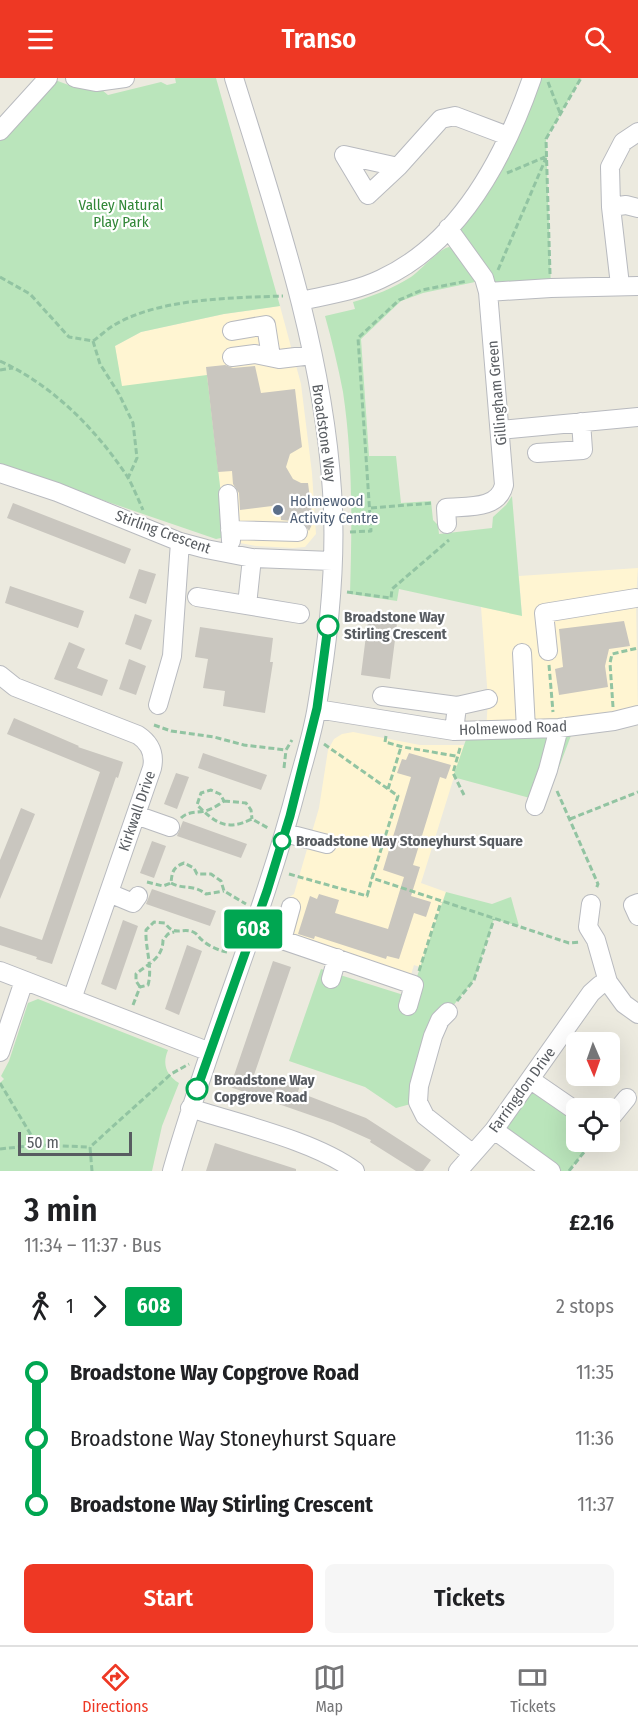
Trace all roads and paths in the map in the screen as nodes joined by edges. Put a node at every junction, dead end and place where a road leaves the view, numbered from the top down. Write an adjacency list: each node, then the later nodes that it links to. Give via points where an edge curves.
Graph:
1 (48, 78): 9 (street)
2 (75, 78): 3 (street, via 96,82)
3 (125, 78)
4 (234, 78): 22 (street, Broadstone Way)
5 (532, 78): 11 (street)
6 (546, 78): 8 (path)
7 (580, 78): 8 (path)
8 (561, 113): 12 (path, via 546,139)
9 (0, 131)
10 (638, 132): 15 (street, via 623,142 610,167)
11 (508, 136): 13 (street, via 455,116 441,119); 14 (street)
12 (547, 156): 14 (path); 19 (path); 21 (path)
13 (398, 166)
14 (485, 182): 17 (street)
15 (611, 207): 16 (street); 20 (street)
16 (638, 208)
17 (448, 228): 19 (street); 22 (street, via 418,256 383,278 358,288)
18 (0, 277): 24 (path, via 30,294 69,337)
19 (486, 285): 21 (street); 33 (street, Gillingham Green); 38 (path, via 422,290 399,300 358,338)
20 (629, 286): 21 (street)
21 (551, 288)
22 (300, 298): 24 (path, via 206,299 147,311 112,326); 25 (street, Broadstone Way)
23 (232, 331): 27 (street, via 266,325)
24 (93, 342): 36 (path, via 100,364 133,423 137,458)
25 (312, 355): 27 (street); 43 (street, Broadstone Way, via 330,463)
26 (232, 357): 27 (street)
27 (270, 357)
28 (0, 361): 29 (path)
29 (15, 368): 30 (path); 36 (path, via 66,404 100,439)
30 (0, 370)
31 (638, 417): 32 (street)
32 (581, 422): 33 (street); 34 (street, via 583,450)
33 (500, 430): 39 (street, Gillingham Green, via 504,485 500,495 486,504)
34 (537, 453)
35 (0, 473): 41 (street, Stirling Crescent)
36 (128, 478): 41 (path)
37 (228, 495): 40 (street)
38 (370, 508): 39 (path, via 431,502); 43 (path, via 371,531)
39 (446, 516): 48 (path, via 457,532 392,589 392,598)
40 (230, 530): 42 (street); 45 (street)
41 (152, 531): 44 (street, Stirling Crescent)
42 (298, 532)
43 (333, 533): 47 (street, Broadstone Way)
44 (180, 542): 45 (street, Stirling Crescent); 59 (street, via 171,656)
45 (232, 555): 46 (street, Stirling Crescent)
46 (252, 558): 47 (street, Stirling Crescent); 51 (street)
47 (332, 561): 48 (street, Broadstone Way)
48 (330, 589): 61 (street, Broadstone Way)
49 (197, 597): 51 (street)
50 (637, 602): 54 (street, via 544,613)
51 (247, 605): 52 (street)
52 (300, 614)
53 (638, 648): 64 (path, via 612,654)
54 (548, 651): 66 (path)
55 (522, 653): 67 (street)
56 (1, 679): 80 (street, Kirkwall Drive, via 143,739 151,749 153,762)
57 (382, 696): 60 (street)
58 (488, 699): 60 (street)
59 (158, 705)
60 (457, 706): 68 (street)
61 (317, 708): 63 (street, Holmewood Road); 69 (street, Broadstone Way)
62 (638, 715): 64 (street, Holmewood Road)
63 (389, 720): 68 (street, Holmewood Road); 70 (path, via 385,741)
64 (614, 721): 66 (street, Holmewood Road)
65 (151, 724): 69 (path, via 244,745 286,750 294,738)
66 (557, 728): 67 (street, Holmewood Road); 73 (street)
67 (526, 729): 68 (street, Holmewood Road)
68 (454, 731)
69 (309, 740): 74 (path, via 328,745); 84 (street, Broadstone Way)
70 (401, 747): 72 (path); 74 (path)
71 (468, 748): 72 (path, via 458,748)
72 (456, 756): 76 (path, via 453,773)
73 (548, 770): 78 (street); 82 (path)
74 (388, 789): 88 (path, via 398,796)
75 (638, 792): 82 (path)
76 (464, 795)
77 (224, 801): 79 (path); 79 (path, via 211,790 201,793 197,806); 81 (path, via 246,803)
78 (535, 806)
79 (202, 811): 81 (path, via 219,824 231,826); 83 (path, via 185,814)
80 (136, 815): 83 (street); 91 (street, Kirkwall Drive)
81 (252, 819): 85 (path, via 268,828)
82 (570, 819): 95 (path, via 598,884)
83 (170, 827)
84 (285, 833): 86 (street); 87 (street, Broadstone Way)
85 (265, 839)
86 (327, 844)
87 (274, 870): 88 (path, via 367,896); 100 (street, Broadstone Way)
88 (372, 878): 93 (path)
89 (171, 883): 90 (path, via 180,888 198,888 206,894); 90 (path, via 172,872 184,863 195,868 197,874 211,874); 92 (path, via 163,886 143,881)
90 (224, 891): 97 (path, via 246,904)
91 (109, 893): 92 (street, via 133,903); 113 (street, Kirkwall Drive)
92 (138, 897)
93 (441, 902): 99 (path); 111 (path)
94 (638, 903): 98 (street, via 633,905)
95 (591, 904): 103 (street, via 588,927)
96 (291, 907): 102 (street)
97 (242, 914)
98 (638, 916)
99 (494, 919): 103 (path, via 569,943); 115 (path, via 474,980)
100 (253, 930): 102 (street); 119 (street, Broadstone Way)
101 (174, 932): 104 (path, via 195,933 227,953); 106 (path, via 163,940 163,949); 106 (path, via 165,923 154,922 146,930)
102 (282, 940): 105 (street)
103 (596, 940): 110 (street)
104 (231, 943)
105 (337, 958): 108 (street); 111 (street)
106 (149, 965): 112 (path, via 148,985); 112 (path, via 136,974)
107 (0, 971): 109 (street)
108 (331, 979)
109 (24, 981): 113 (street); 118 (street)
110 (608, 982): 116 (street, via 624,1004); 120 (street, Farringdon Drive, via 591,993)
111 (414, 985): 114 (street)
112 (140, 987): 117 (path)
113 (72, 999): 117 (street)
114 (408, 1006)
115 (448, 1012): 131 (street, via 434,1036 418,1102 425,1116)
116 (638, 1014)
117 (128, 1021): 119 (street)
118 (0, 1052)
119 (210, 1052): 125 (street, Broadstone Way); 128 (path, via 171,1074)
120 (531, 1080): 123 (street); 126 (street, Farringdon Drive)
121 (0, 1083): 127 (path)
122 (627, 1098): 124 (street)
123 (566, 1104)
124 (620, 1106)
125 (190, 1108): 132 (street, via 298,1143); 134 (street, Broadstone Way)
126 (494, 1130): 131 (street, Farringdon Drive); 136 (street)
127 (37, 1145): 128 (path); 129 (path)
128 (90, 1147): 133 (path)
129 (0, 1149)
130 (584, 1152): 137 (path)
131 (472, 1153): 135 (street, Farringdon Drive)
132 (345, 1168)
133 (92, 1171)
134 (172, 1171)
135 (458, 1171)
136 (550, 1171)
137 (569, 1171)

